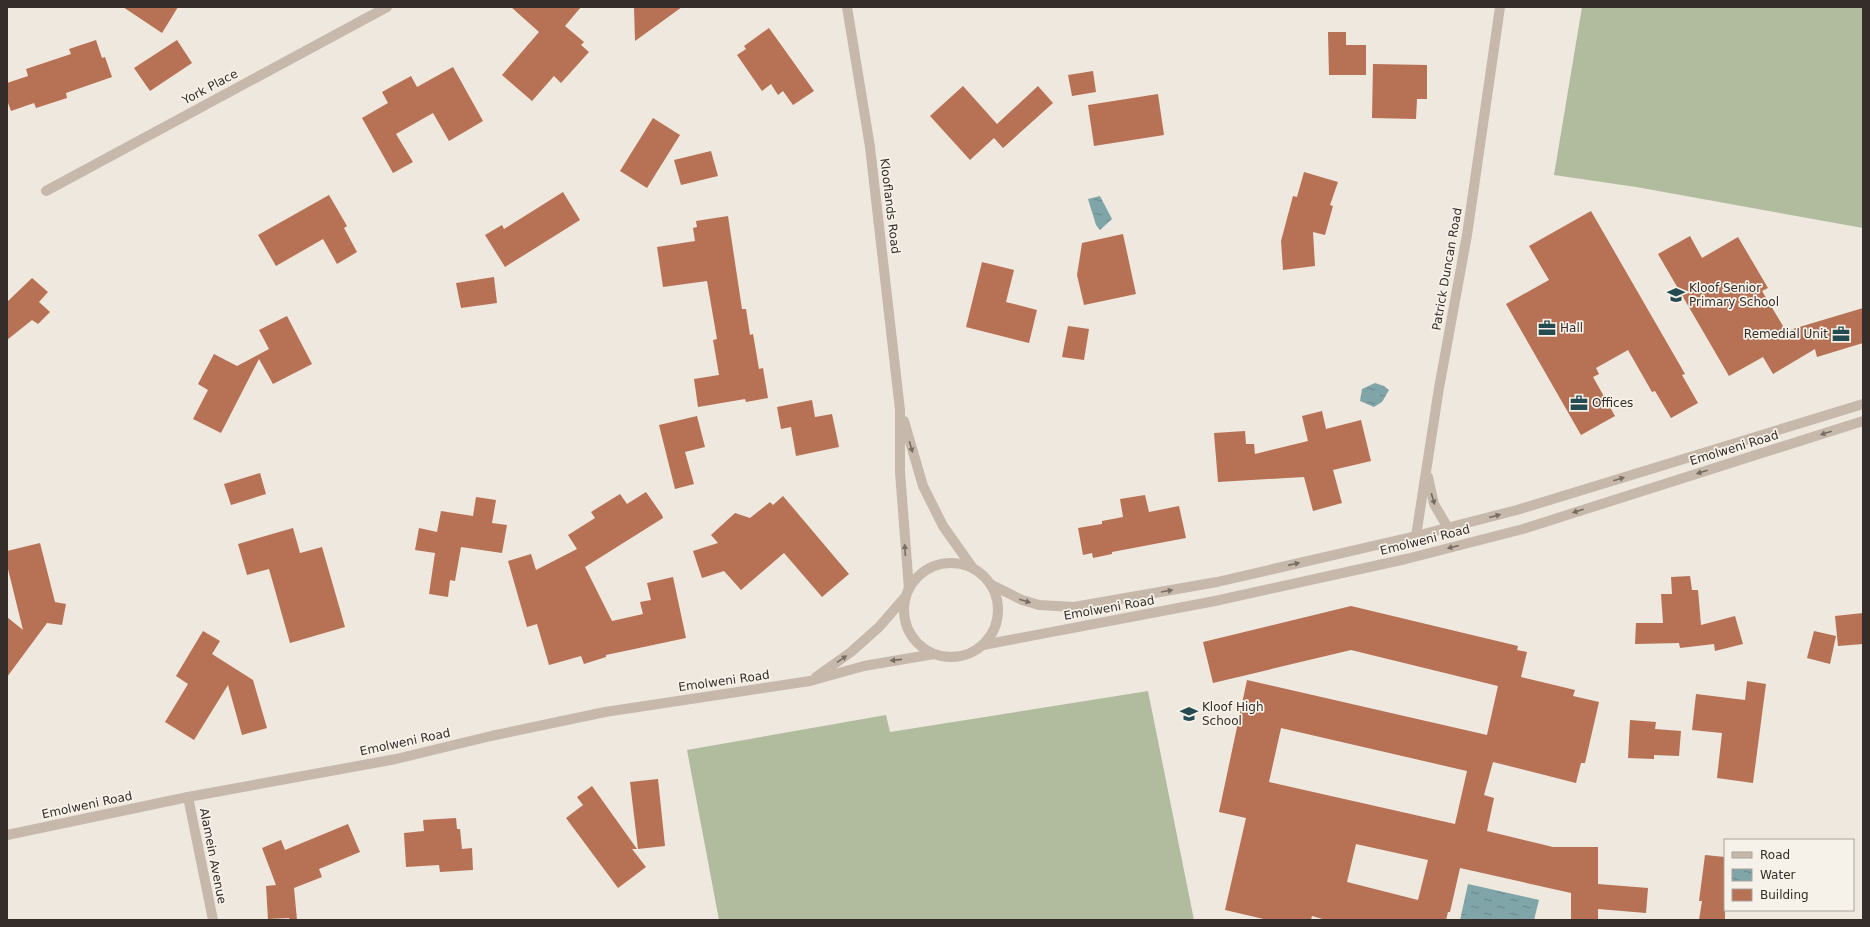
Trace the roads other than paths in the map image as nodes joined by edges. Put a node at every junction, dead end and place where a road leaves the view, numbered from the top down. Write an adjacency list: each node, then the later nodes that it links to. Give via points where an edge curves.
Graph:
1 (386, 7): 4 (street, York Place)
2 (847, 7): 6 (street, Klooflands Road, via 870,155)
3 (1500, 7): 8 (street, Patrick Duncan Road, via 1467,235)
4 (46, 191)
5 (1863, 404): 9 (street, Emolweni Road, one-way to 5, via 1517,510)
6 (900, 410): 11 (street, Klooflands Road, one-way to 11, via 923,486 943,526); 13 (street, Klooflands Road, one-way to 6, via 900,472)
7 (1863, 422): 14 (street, Emolweni Road, one-way to 14, via 1523,529 1215,602)
8 (1427, 467): 9 (street, one-way to 9, via 1434,504); 10 (street, Patrick Duncan Road)
9 (1448, 528): 10 (street, Emolweni Road)
10 (1416, 536): 12 (street, Emolweni Road, one-way to 10, via 1022,600 1039,604 1074,606 1217,582)
11 (972, 567): 12 (street); 13 (street, via 953,563 927,570 917,578)
12 (990, 584): 14 (street, via 996,596 998,609 992,635)
13 (908, 593): 15 (street, via 904,610 906,624 912,637); 16 (street, Emolweni Road, one-way to 13, via 851,652 879,627)
14 (983, 645): 15 (street, via 975,651 955,657)
15 (934, 654): 16 (street, Emolweni Road, one-way to 16, via 864,666)
16 (810, 681): 17 (street, Emolweni Road, via 605,712 396,759)
17 (188, 797): 18 (street, Emolweni Road); 19 (street, Alamein Avenue)
18 (7, 835)
19 (213, 920)

